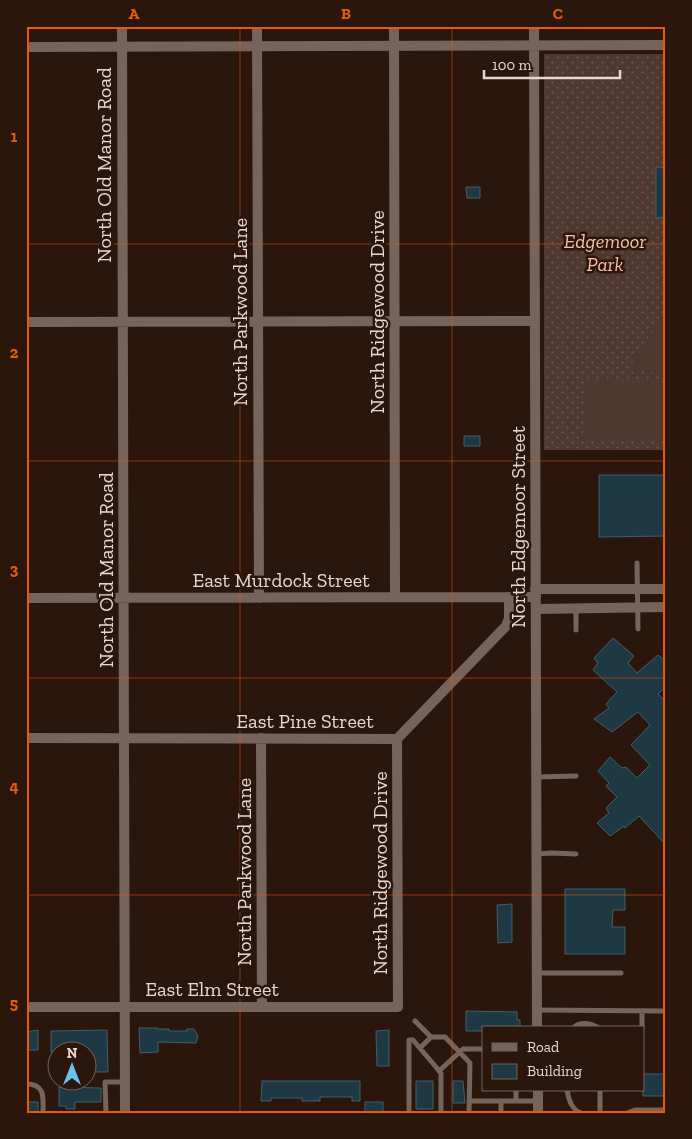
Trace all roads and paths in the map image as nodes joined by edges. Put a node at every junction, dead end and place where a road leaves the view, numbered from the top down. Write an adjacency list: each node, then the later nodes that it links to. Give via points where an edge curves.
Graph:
1 (122, 26): 10 (street, North Old Manor Road)
2 (257, 26): 6 (street, North Parkwood Lane)
3 (394, 26): 7 (street, North Ridgewood Drive)
4 (534, 26): 8 (street, North Edgemoor Street)
5 (666, 45): 8 (street)
6 (257, 46): 7 (street); 10 (street); 12 (street, North Parkwood Lane)
7 (394, 46): 8 (street); 13 (street, North Ridgewood Drive)
8 (534, 46): 11 (street, North Edgemoor Street)
9 (26, 47): 10 (street)
10 (122, 47): 15 (street, North Old Manor Road)
11 (535, 320): 13 (street); 19 (street, North Edgemoor Street)
12 (258, 321): 13 (street); 15 (street); 24 (street, North Parkwood Lane)
13 (394, 321): 20 (street, North Ridgewood Drive)
14 (26, 322): 15 (street)
15 (122, 322): 23 (street, North Old Manor Road)
16 (637, 563): 17 (lane)
17 (637, 589): 18 (street, East Murdock Street); 19 (street, East Murdock Street); 27 (lane)
18 (666, 589)
19 (536, 593): 21 (street, East Murdock Street); 28 (street, North Edgemoor Street)
20 (395, 597): 21 (street, East Murdock Street); 24 (street, East Murdock Street)
21 (509, 597): 34 (street, East Pine Street, via 506,626)
22 (26, 598): 23 (street, East Murdock Street)
23 (124, 598): 24 (street, East Murdock Street); 32 (street, North Old Manor Road)
24 (259, 598)
25 (666, 607): 27 (street)
26 (576, 608): 27 (street); 28 (street); 30 (lane)
27 (638, 608): 29 (lane)
28 (536, 609): 36 (street, North Edgemoor Street)
29 (638, 629)
30 (576, 630)
31 (26, 738): 32 (street, East Pine Street)
32 (124, 738): 33 (street, East Pine Street); 41 (street, North Old Manor Road)
33 (261, 738): 34 (street, East Pine Street); 42 (street, North Parkwood Lane)
34 (397, 739): 44 (street, North Ridgewood Drive)
35 (576, 776): 36 (lane)
36 (537, 777): 37 (street, North Edgemoor Street)
37 (537, 854): 38 (lane); 39 (street, North Edgemoor Street)
38 (576, 854)
39 (536, 973): 40 (lane); 45 (street, North Edgemoor Street)
40 (621, 973)
41 (124, 1006): 42 (street, East Elm Street); 43 (street, East Elm Street); 58 (street, North Old Manor Road)
42 (262, 1006): 44 (street, East Elm Street)
43 (26, 1007)
44 (398, 1007)
45 (537, 1010): 46 (lane); 49 (street, North Edgemoor Street)
46 (642, 1011): 47 (lane); 52 (lane)
47 (666, 1011)
48 (415, 1021): 53 (lane)
49 (537, 1026)
50 (575, 1026): 51 (lane)
51 (596, 1026)
52 (642, 1026)
53 (431, 1037): 54 (lane); 56 (lane, via 445,1037)
54 (420, 1048): 57 (lane); 72 (lane, via 409,1040)
55 (482, 1049): 56 (lane, via 464,1049)
56 (460, 1053): 57 (lane); 64 (lane, via 470,1063)
57 (439, 1072): 73 (lane)
58 (125, 1082): 70 (lane, via 105,1082); 71 (street, North Old Manor Road)
59 (26, 1084): 69 (lane, via 34,1084 43,1093)
60 (516, 1092): 66 (lane)
61 (538, 1092): 67 (street)
62 (567, 1092): 77 (lane, via 573,1108)
63 (600, 1092): 78 (lane)
64 (470, 1101): 65 (lane); 74 (lane)
65 (501, 1101): 66 (lane); 75 (lane)
66 (516, 1101): 67 (lane)
67 (538, 1101): 76 (street)
68 (666, 1110): 79 (lane)
69 (43, 1113)
70 (106, 1113)
71 (125, 1113)
72 (409, 1113)
73 (441, 1113)
74 (469, 1113)
75 (501, 1113)
76 (538, 1113)
77 (581, 1113)
78 (600, 1113)
79 (627, 1113)

